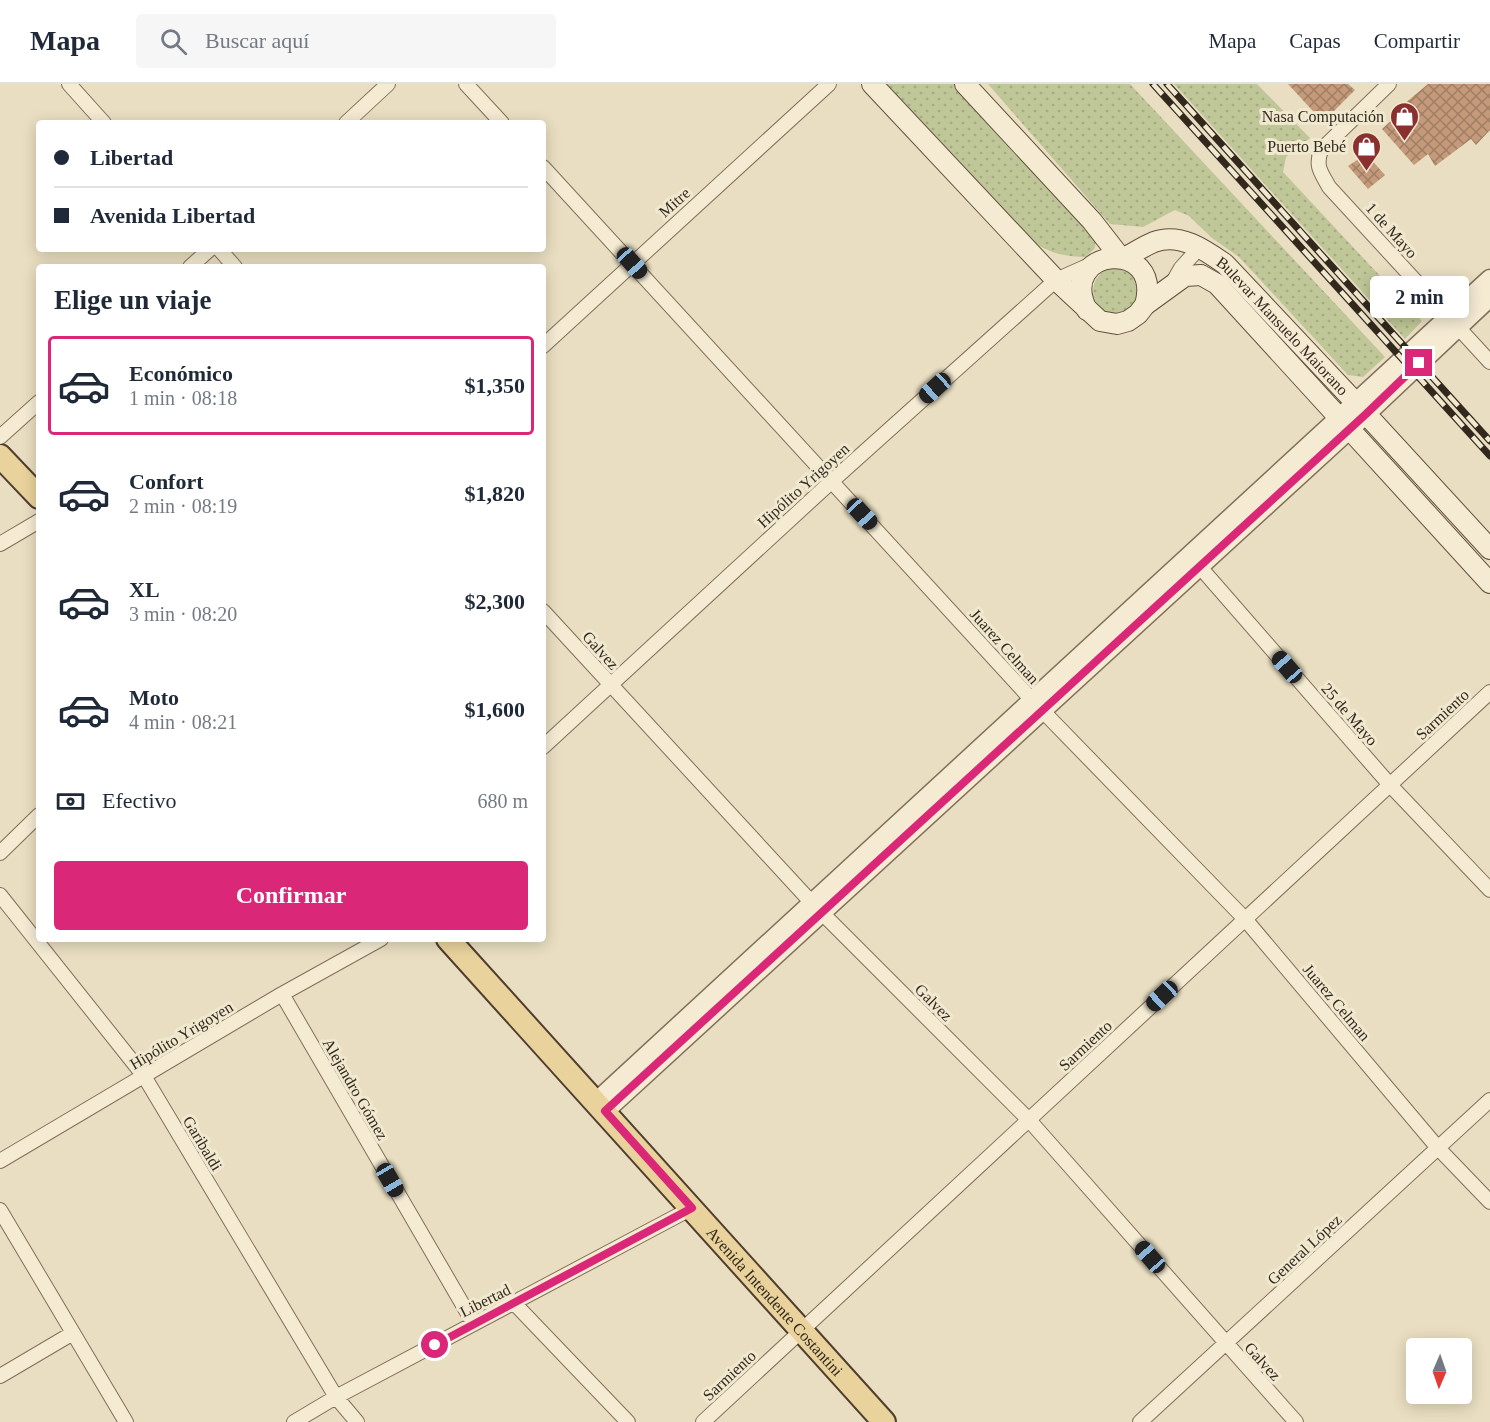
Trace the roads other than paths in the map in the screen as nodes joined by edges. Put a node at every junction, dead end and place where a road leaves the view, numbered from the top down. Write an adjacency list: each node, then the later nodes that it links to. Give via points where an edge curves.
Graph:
1 (69, 84): 8 (street)
2 (388, 84): 9 (street)
3 (466, 84): 10 (street)
4 (829, 84): 18 (street, Mitre)
5 (872, 84): 23 (main road, Bulevar Mansuelo Maiorano)
6 (965, 84): 12 (main road)
7 (1389, 84): 28 (street, 1 de Mayo, via 1321,150 1317,161 1329,186)
8 (101, 120)
9 (349, 120)
10 (499, 120)
11 (546, 170): 18 (street, Juarez Celman)
12 (1101, 231): 13 (main road, via 1125,242); 17 (main road)
13 (1156, 242): 14 (main road, Bulevar Mansuelo Maiorano, via 1187,242); 17 (main road, Bulevar Mansuelo Maiorano)
14 (1200, 247): 24 (street, via 1180,268); 32 (main road, Bulevar Mansuelo Maiorano, via 1225,264)
15 (207, 252): 20 (street)
16 (222, 252): 21 (street)
17 (1122, 258): 19 (main road, Bulevar Mansuelo Maiorano, via 1104,258); 26 (main road, via 1143,272 1148,294)
18 (632, 263): 29 (street, Mitre); 36 (street, Juarez Celman)
19 (1095, 263): 23 (street, Hipólito Yrigoyen); 27 (main road, via 1085,275 1081,290)
20 (193, 264)
21 (232, 264)
22 (1490, 279): 28 (street)
23 (1056, 280): 27 (main road, Bulevar Mansuelo Maiorano); 36 (street, Hipólito Yrigoyen)
24 (1171, 286): 26 (main road, Bulevar Mansuelo Maiorano); 33 (main road, Bulevar Mansuelo Maiorano, via 1185,276 1201,276 1217,284)
25 (1490, 297): 28 (street)
26 (1145, 305): 27 (main road, Bulevar Mansuelo Maiorano, via 1138,315 1117,324 1100,321)
27 (1087, 310)
28 (1453, 322): 30 (street, 1 de Mayo); 32 (street)
29 (546, 343)
30 (1490, 362)
31 (36, 405): 34 (street)
32 (1361, 408): 33 (street); 40 (main road, Bulevar Mansuelo Maiorano)
33 (1344, 423): 41 (street); 42 (main road, Bulevar Mansuelo Maiorano)
34 (0, 437)
35 (0, 456): 37 (main road)
36 (832, 481): 44 (street, Hipólito Yrigoyen); 46 (street, Juarez Celman)
37 (36, 494)
38 (36, 522): 39 (street)
39 (0, 544)
40 (1490, 549)
41 (1194, 561): 46 (street); 48 (street, 25 de Mayo)
42 (1490, 583)
43 (546, 614): 44 (street, Galvez)
44 (610, 685): 47 (street, Hipólito Yrigoyen); 53 (street, Galvez)
45 (1490, 692): 48 (street, Sarmiento)
46 (1037, 705): 53 (street); 54 (street, Juarez Celman)
47 (546, 744)
48 (1390, 784): 51 (street, 25 de Mayo); 54 (street, Sarmiento)
49 (36, 818): 50 (street)
50 (0, 852)
51 (1490, 891)
52 (0, 895): 55 (street, Garibaldi)
53 (817, 908): 62 (street); 63 (street, Galvez)
54 (1245, 919): 63 (street, Sarmiento); 64 (street, Juarez Celman)
55 (36, 940)
56 (37, 942): 60 (street, Garibaldi)
57 (376, 942): 59 (street, Hipólito Yrigoyen)
58 (451, 942): 62 (main road, Avenida Intendente Costantini)
59 (282, 994): 60 (street, Hipólito Yrigoyen); 70 (street, Alejandro Gómez)
60 (144, 1076): 65 (street, Hipólito Yrigoyen); 75 (street, Garibaldi)
61 (1490, 1100): 64 (street, General López)
62 (600, 1106): 67 (main road, Avenida Intendente Costantini)
63 (1029, 1120): 71 (street, Sarmiento); 73 (street, Galvez)
64 (1438, 1148): 66 (street, Juarez Celman); 73 (street, General López)
65 (0, 1161)
66 (1490, 1202)
67 (692, 1208): 69 (street, Libertad); 71 (main road, Avenida Intendente Costantini)
68 (0, 1210): 72 (street)
69 (514, 1303): 70 (street, Libertad); 79 (street)
70 (474, 1324): 75 (street, Libertad)
71 (802, 1331): 80 (street, Sarmiento); 81 (main road, Avenida Intendente Costantini)
72 (73, 1333): 74 (street); 76 (street)
73 (1226, 1343): 82 (street, General López); 83 (street, Galvez)
74 (0, 1376)
75 (336, 1397): 77 (street, Libertad); 78 (street, Garibaldi)
76 (126, 1422)
77 (294, 1422)
78 (357, 1422)
79 (628, 1422)
80 (703, 1422)
81 (884, 1422)
82 (1140, 1422)
83 (1296, 1422)

